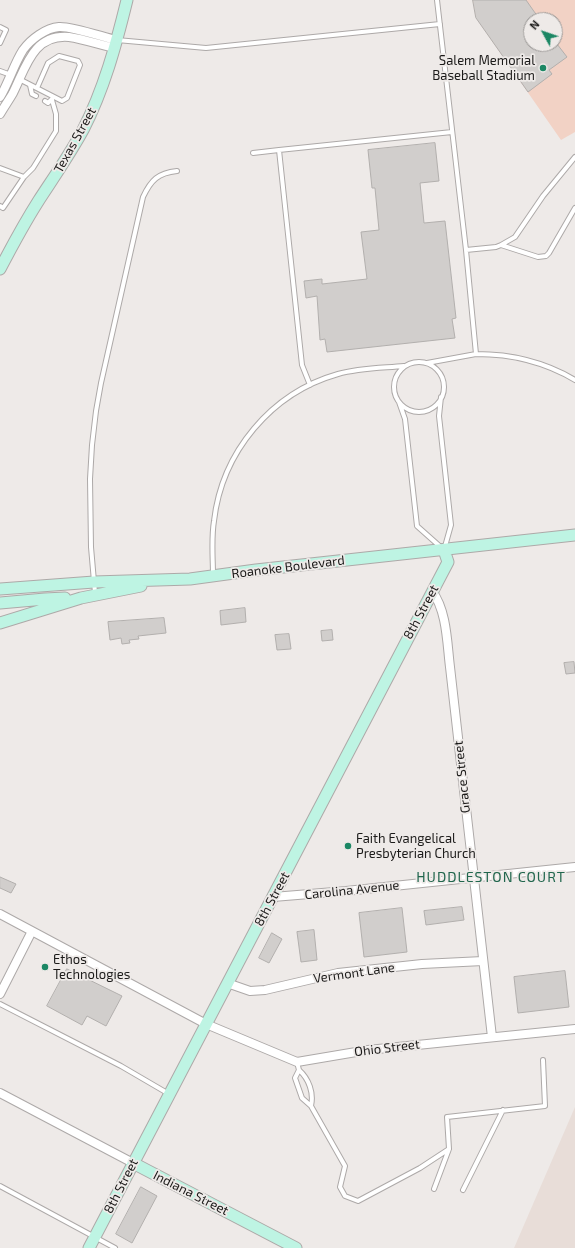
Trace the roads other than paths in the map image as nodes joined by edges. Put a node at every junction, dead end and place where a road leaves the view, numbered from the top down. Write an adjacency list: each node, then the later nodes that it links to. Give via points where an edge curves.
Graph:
1 (127, 0): 6 (main road, Texas Street)
2 (437, 0): 3 (lane)
3 (440, 24): 6 (lane, via 206,48); 17 (lane)
4 (0, 27): 5 (lane, via 6,30)
5 (0, 43)
6 (115, 44): 8 (street, via 68,28 48,30 31,41 23,50); 9 (street, via 69,37 45,42 32,52); 28 (main road, Texas Street, via 105,81 82,131)
7 (0, 71): 8 (lane)
8 (11, 75): 13 (street)
9 (19, 79): 10 (lane); 16 (street)
10 (30, 85): 11 (lane); 12 (lane, via 32,94)
11 (37, 88): 14 (lane); 14 (lane, via 48,63 59,56 78,60 80,65 67,98 62,101)
12 (36, 96)
13 (0, 97)
14 (53, 98): 15 (lane, via 48,103); 23 (lane, via 56,131 33,168)
15 (44, 101)
16 (0, 114)
17 (452, 132): 18 (lane); 27 (lane)
18 (279, 150): 19 (lane); 33 (lane, via 302,365)
19 (253, 153)
20 (575, 157): 26 (lane, via 543,196 515,237)
21 (0, 168): 23 (lane)
22 (177, 171): 40 (lane, via 167,172 157,178 147,188 143,197 101,383 90,479)
23 (24, 177): 24 (lane, via 3,208)
24 (0, 206)
25 (575, 208): 26 (lane, via 546,256 538,257)
26 (501, 246): 27 (lane)
27 (466, 250): 29 (lane)
28 (0, 269)
29 (476, 354): 30 (lane); 32 (lane, via 519,358 547,366)
30 (427, 363): 31 (lane); 34 (lane, via 440,373 444,389)
31 (404, 366): 33 (lane, via 348,371); 35 (lane, via 395,379 394,386)
32 (575, 380)
33 (310, 385): 38 (lane, via 283,400 262,420 232,460 221,489 214,520)
34 (441, 398): 35 (lane, via 433,407 421,412 405,408); 37 (lane, via 439,416 451,525)
35 (399, 402): 37 (lane, via 405,419 417,526)
36 (575, 535): 37 (main road, Roanoke Boulevard)
37 (444, 550): 38 (main road, Roanoke Boulevard); 42 (main road, 8th Street, via 448,562)
38 (213, 576): 39 (main road, Roanoke Boulevard)
39 (170, 580): 40 (main road, Roanoke Boulevard); 43 (main road)
40 (94, 582): 41 (main road, Roanoke Boulevard); 43 (lane)
41 (0, 589)
42 (432, 591): 48 (street, Grace Street, via 442,612 450,667); 49 (main road, 8th Street)
43 (95, 595): 44 (main road)
44 (81, 598): 45 (main road); 46 (main road)
45 (0, 603)
46 (0, 623)
47 (575, 867): 48 (street, Carolina Avenue)
48 (473, 877): 49 (street, Carolina Avenue); 52 (street, Grace Street)
49 (273, 897): 53 (main road, 8th Street)
50 (0, 914): 51 (street)
51 (32, 931): 54 (street); 56 (street)
52 (483, 961): 53 (street, Vermont Lane, via 422,964 338,973 266,990 250,991); 58 (street, Grace Street)
53 (227, 983): 56 (main road, 8th Street)
54 (0, 994)
55 (0, 1004): 63 (lane)
56 (206, 1024): 60 (street); 63 (main road, 8th Street)
57 (575, 1029): 58 (street, Ohio Street)
58 (492, 1037): 60 (street, Ohio Street, via 368,1050)
59 (543, 1060): 65 (lane, via 545,1106)
60 (297, 1062): 61 (lane)
61 (298, 1070): 64 (lane, via 305,1076 313,1097); 64 (lane, via 295,1078 302,1098)
62 (0, 1093): 67 (street, Indiana Street)
63 (169, 1094): 67 (main road, 8th Street)
64 (311, 1106): 66 (lane, via 345,1166 340,1187 345,1196 358,1201)
65 (503, 1110): 66 (lane, via 447,1117); 70 (lane)
66 (450, 1149): 69 (lane)
67 (133, 1163): 71 (main road, 8th Street); 74 (main road, Indiana Street)
68 (0, 1186): 71 (lane)
69 (434, 1189)
70 (463, 1190)
71 (96, 1237): 72 (main road, 8th Street); 73 (lane)
72 (90, 1248)
73 (116, 1248)
74 (296, 1248)

